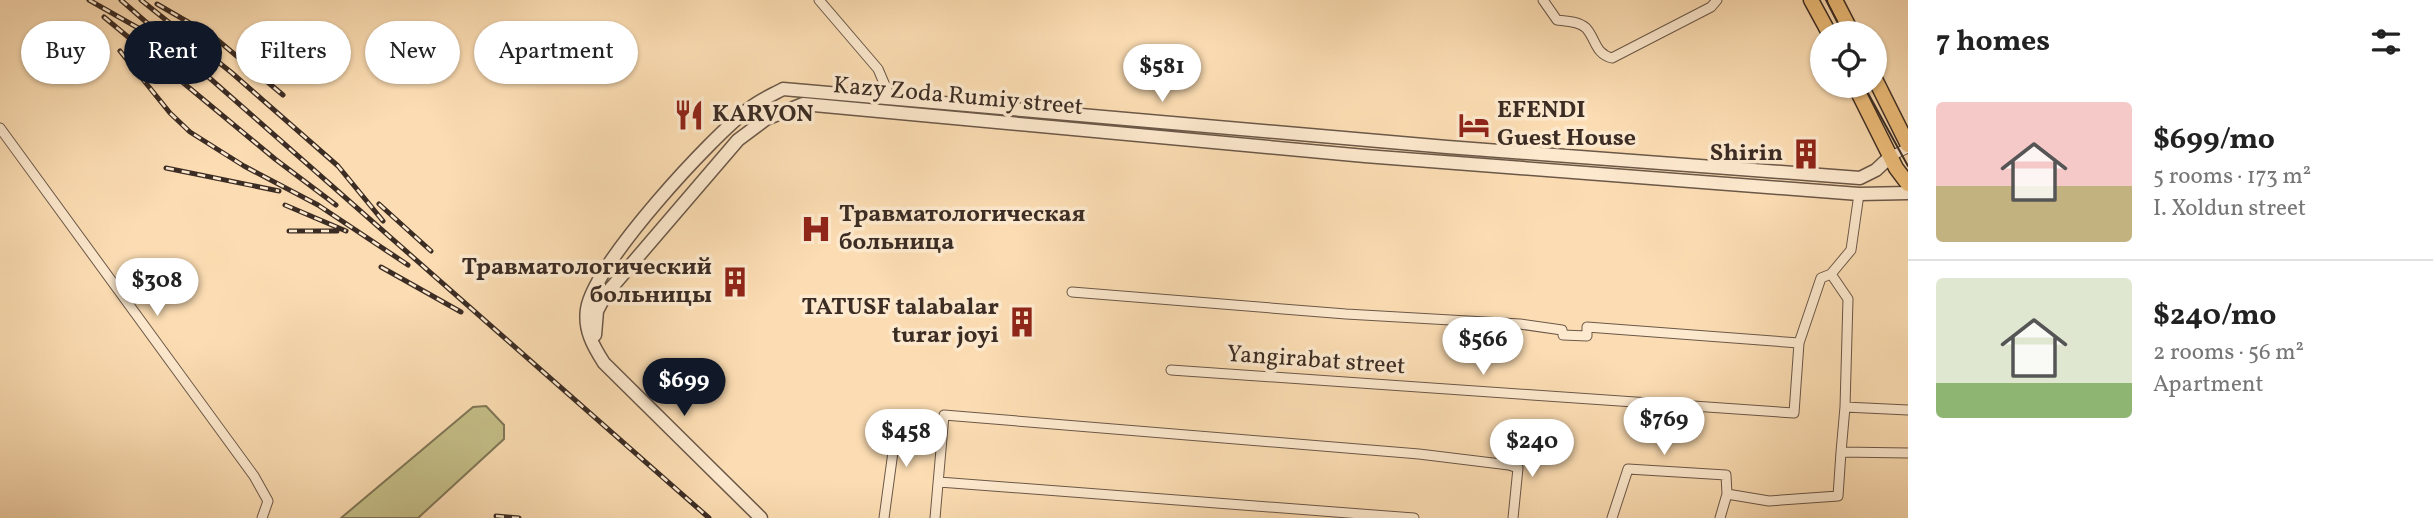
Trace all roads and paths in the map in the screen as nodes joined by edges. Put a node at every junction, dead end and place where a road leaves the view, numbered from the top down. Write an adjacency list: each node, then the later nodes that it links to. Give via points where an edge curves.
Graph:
1 (819, 0): 8 (street, via 878,69)
2 (1543, 0): 3 (street, via 1557,20 1585,27 1598,50 1612,58)
3 (1717, 0)
4 (1811, 0): 6 (main road)
5 (1835, 0): 7 (main road)
6 (1822, 21)
7 (1846, 21)
8 (890, 97): 13 (street, Kazy Zoda Rumiy street, via 1860,178); 20 (street, Kazy Zoda Rumiy street, via 783,89 750,108 612,258 590,298 587,328)
9 (1861, 98): 13 (main road)
10 (1884, 98): 12 (main road)
11 (0, 128): 29 (street, via 254,476 268,501)
12 (1908, 146): 13 (street)
13 (1891, 156): 14 (main road)
14 (1908, 184)
15 (1908, 193): 16 (street, Kazy Zoda Rumiy street)
16 (1859, 194): 17 (street, via 1851,250); 20 (street, Kazy Zoda Rumiy street, via 1365,156 803,104 766,119 738,140 606,293 595,320)
17 (1831, 274): 19 (street, via 1821,278); 22 (street, via 1848,299)
18 (1072, 292): 19 (street, via 1520,324 1562,330 1563,335 1587,336 1587,327)
19 (1800, 342): 21 (street, via 1794,413)
20 (597, 353): 30 (street)
21 (1171, 370)
22 (1845, 407): 23 (street); 25 (street)
23 (1908, 410)
24 (898, 415): 31 (street)
25 (1841, 452): 26 (street); 28 (street, via 1838,496 1769,501)
26 (1908, 453)
27 (939, 482): 32 (street); 33 (street); 34 (street, via 944,415 1509,465 1518,468)
28 (1727, 495): 35 (street, via 1727,475 1628,469); 36 (street)
29 (262, 518)
30 (761, 518)
31 (884, 518)
32 (936, 518)
33 (1414, 518)
34 (1513, 518)
35 (1612, 518)
36 (1720, 518)

